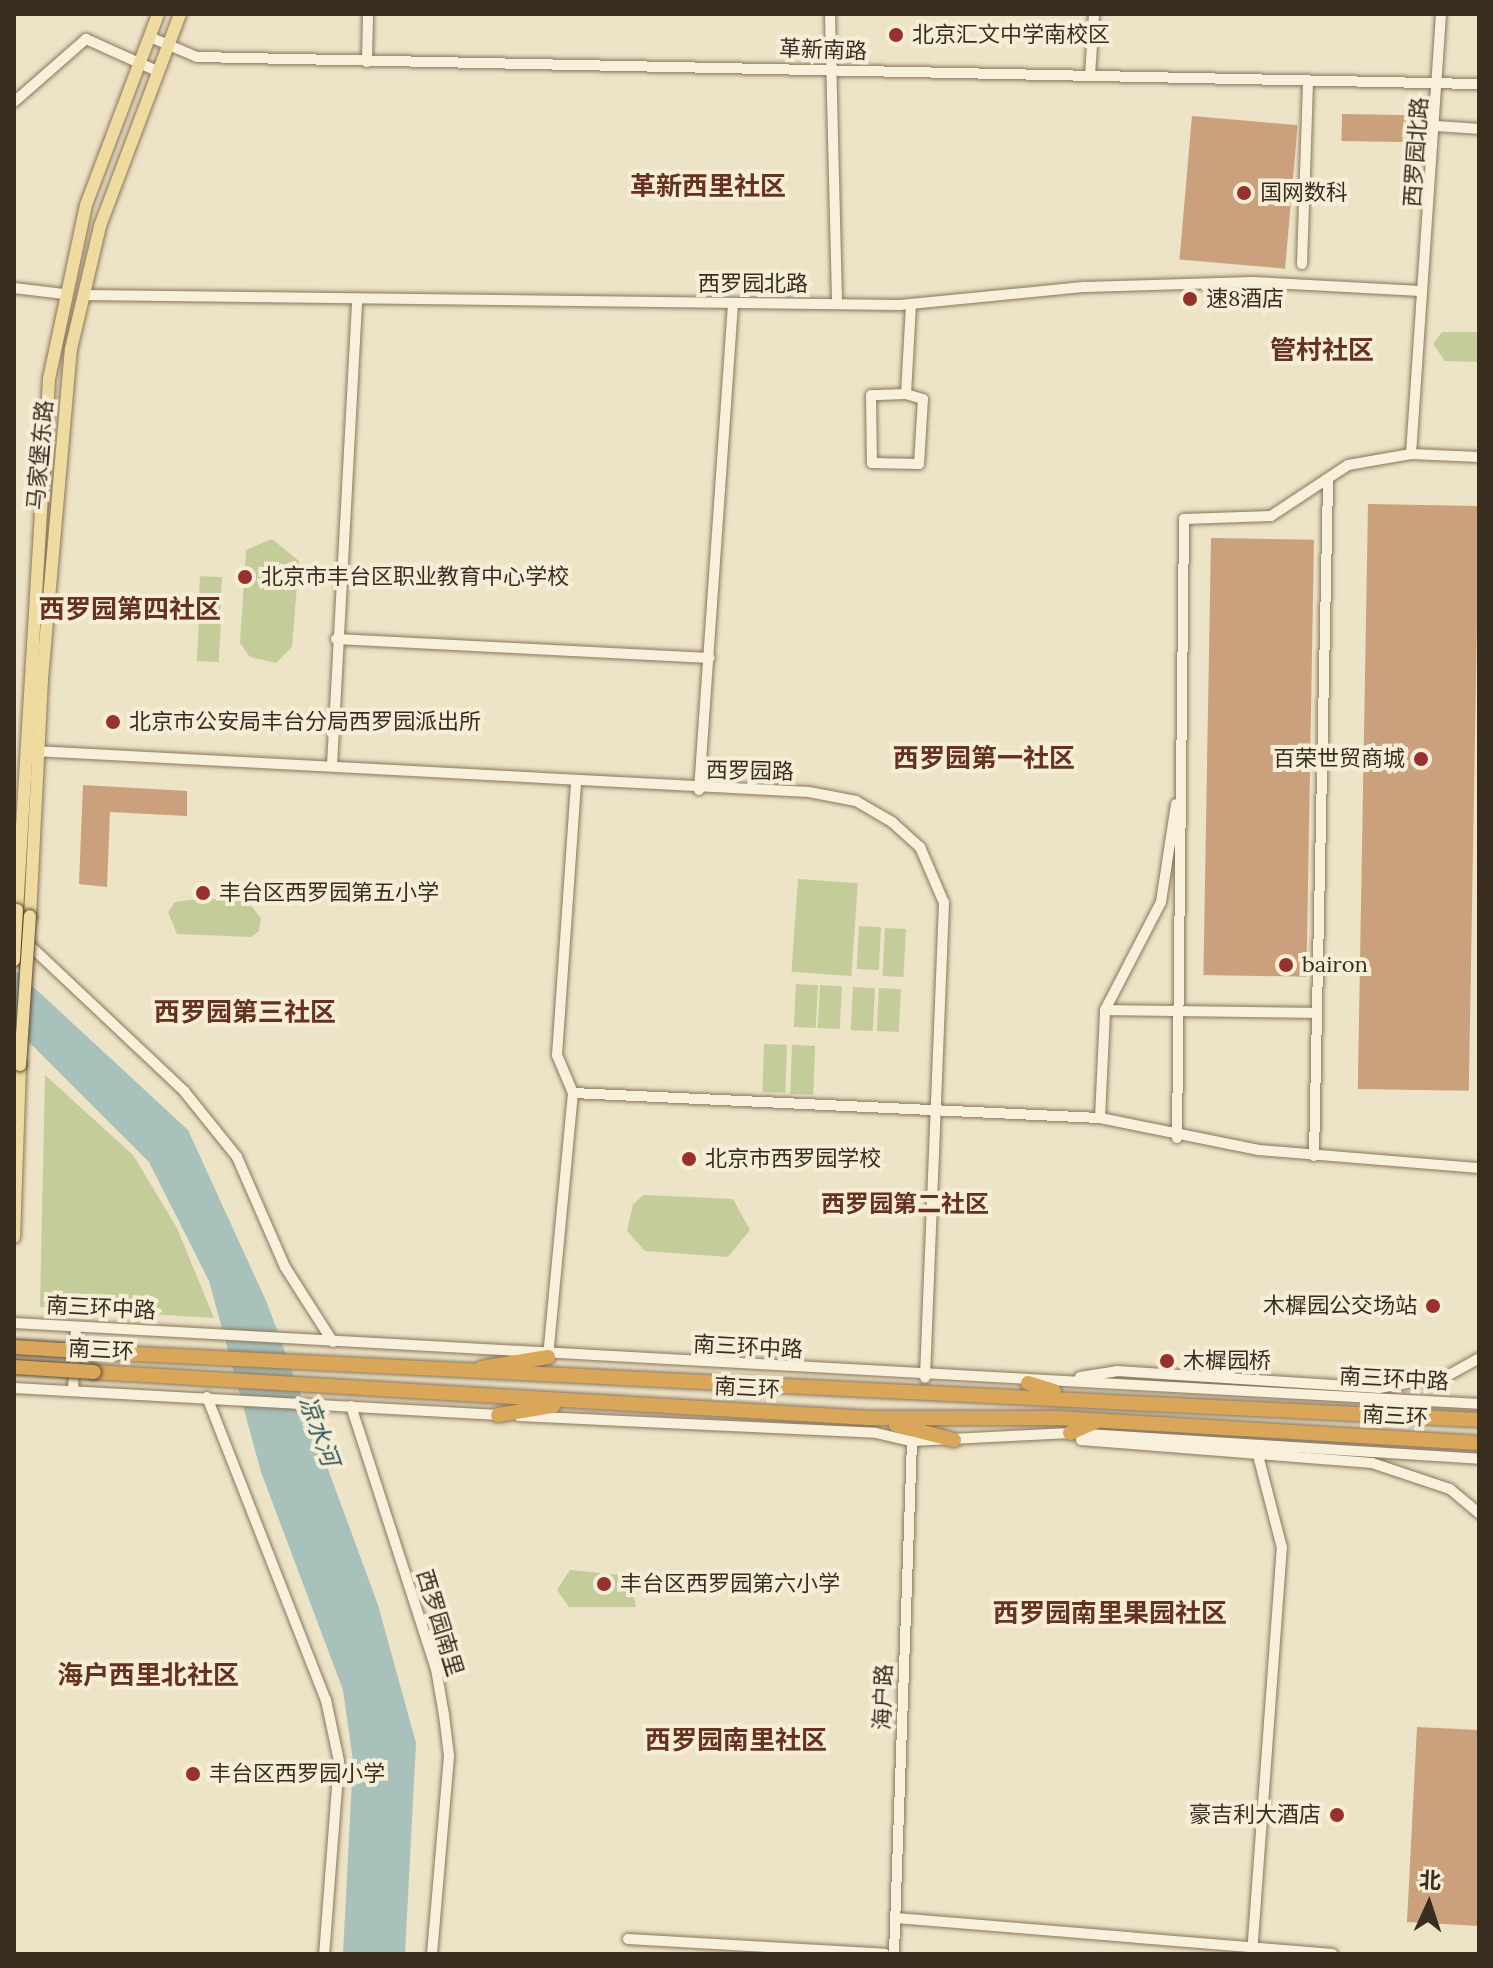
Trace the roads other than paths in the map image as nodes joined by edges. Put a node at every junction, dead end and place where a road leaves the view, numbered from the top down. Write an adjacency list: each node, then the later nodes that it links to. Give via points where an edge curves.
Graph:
1 (158, 14): 7 (main road, 马家堡东路)
2 (180, 14): 8 (main road, 马家堡东路)
3 (368, 14): 9 (street)
4 (830, 14): 11 (street)
5 (1094, 14): 13 (street)
6 (1441, 14): 15 (street, 西罗园北路)
7 (150, 37): 8 (street, 革新南路); 10 (main road, 马家堡东路)
8 (170, 44): 9 (street, 革新南路, via 197,57); 12 (main road, 马家堡东路)
9 (367, 62): 11 (street, 革新南路)
10 (141, 64): 12 (street); 17 (street, via 86,39); 23 (main road, 马家堡东路, via 86,205)
11 (832, 70): 13 (street, 革新南路); 26 (street)
12 (159, 72): 24 (main road, 马家堡东路, via 100,226)
13 (1090, 76): 14 (street, 革新南路)
14 (1308, 80): 15 (street, 革新南路); 20 (street)
15 (1441, 84): 16 (street, 革新南路); 18 (street, 西罗园北路)
16 (1479, 84)
17 (14, 102)
18 (1437, 126): 19 (street); 22 (street, 西罗园北路)
19 (1479, 129)
20 (1302, 264)
21 (14, 288): 23 (street)
22 (1421, 291): 28 (street, 西罗园北路, via 1253,282); 30 (street, 西罗园北路)
23 (64, 294): 35 (main road, 马家堡东路, via 49,379)
24 (83, 295): 25 (street, 西罗园北路); 35 (main road, 马家堡东路, via 63,407)
25 (357, 299): 27 (street, 西罗园北路); 33 (street)
26 (837, 303): 27 (street, 西罗园北路); 28 (street, 西罗园北路)
27 (733, 304): 34 (street)
28 (911, 304): 29 (street)
29 (906, 394): 29 (street, via 923,399 919,464 872,463 871,395)
30 (1411, 454): 31 (street); 32 (street, via 1348,465)
31 (1479, 457)
32 (1328, 480): 39 (street, via 1271,516 1184,519); 44 (street)
33 (336, 639): 34 (street); 36 (street)
34 (710, 658): 38 (street)
35 (33, 750): 36 (street, 西罗园路); 41 (main road, 马家堡东路, bridge); 51 (main road, 马家堡东路, bridge)
36 (332, 765): 37 (street, 西罗园路)
37 (576, 783): 38 (street, 西罗园路); 45 (street, via 557,1055)
38 (699, 790): 46 (street, 西罗园路, via 809,792 856,801 920,847 944,903)
39 (1176, 804): 42 (street, via 1161,902); 43 (street, via 1183,825)
40 (14, 929): 54 (street, via 184,1091 237,1157 285,1267)
41 (14, 960)
42 (1105, 1010): 43 (street); 47 (street)
43 (1177, 1011): 44 (street); 48 (street)
44 (1317, 1013): 49 (street)
45 (573, 1093): 46 (street); 56 (street)
46 (938, 1109): 47 (street); 60 (street, 西罗园路)
47 (1100, 1118): 48 (street)
48 (1177, 1138): 49 (street)
49 (1314, 1156): 50 (street)
50 (1479, 1168)
51 (14, 1237)
52 (14, 1323): 53 (street, 南三环中路)
53 (76, 1327): 54 (street, 南三环中路); 64 (street)
54 (333, 1342): 56 (street, 南三环中路)
55 (14, 1347): 59 (highway, 南三环, bridge)
56 (548, 1357): 59 (highway); 60 (street, 南三环中路)
57 (1479, 1358): 61 (street, via 1447,1376 1379,1388 1117,1371)
58 (14, 1367): 67 (highway, 南三环, bridge)
59 (455, 1373): 65 (highway, 南三环, via 942,1398)
60 (925, 1378): 62 (street, 南三环中路)
61 (1060, 1380): 62 (street, 南三环中路); 68 (street, 南三环中路)
62 (1028, 1383): 65 (highway)
63 (14, 1388): 64 (street)
64 (73, 1391): 66 (street)
65 (1066, 1395): 72 (highway, 南三环)
66 (207, 1397): 69 (street); 85 (street, via 326,1700 339,1761)
67 (588, 1401): 70 (highway); 71 (highway, 南三环)
68 (1479, 1404)
69 (351, 1406): 70 (street); 86 (street, 西罗园南里, via 436,1669 444,1715 449,1756)
70 (498, 1415): 77 (street, via 876,1433)
71 (869, 1418): 73 (highway, 南三环); 76 (highway)
72 (1479, 1420)
73 (1095, 1421): 74 (highway); 78 (highway, 南三环)
74 (1070, 1433): 75 (street); 80 (street)
75 (1015, 1437): 76 (street); 79 (street)
76 (954, 1440): 77 (street)
77 (912, 1441): 82 (street, 海户路)
78 (1479, 1443)
79 (1259, 1459): 81 (street, via 1407,1470 1450,1489); 84 (street, via 1282,1548)
80 (1479, 1459)
81 (1479, 1513)
82 (896, 1918): 84 (street); 88 (street, 海户路)
83 (628, 1939): 87 (street)
84 (1252, 1952): 89 (street)
85 (324, 1954)
86 (432, 1954)
87 (885, 1954)
88 (894, 1954)
89 (1333, 1954)

